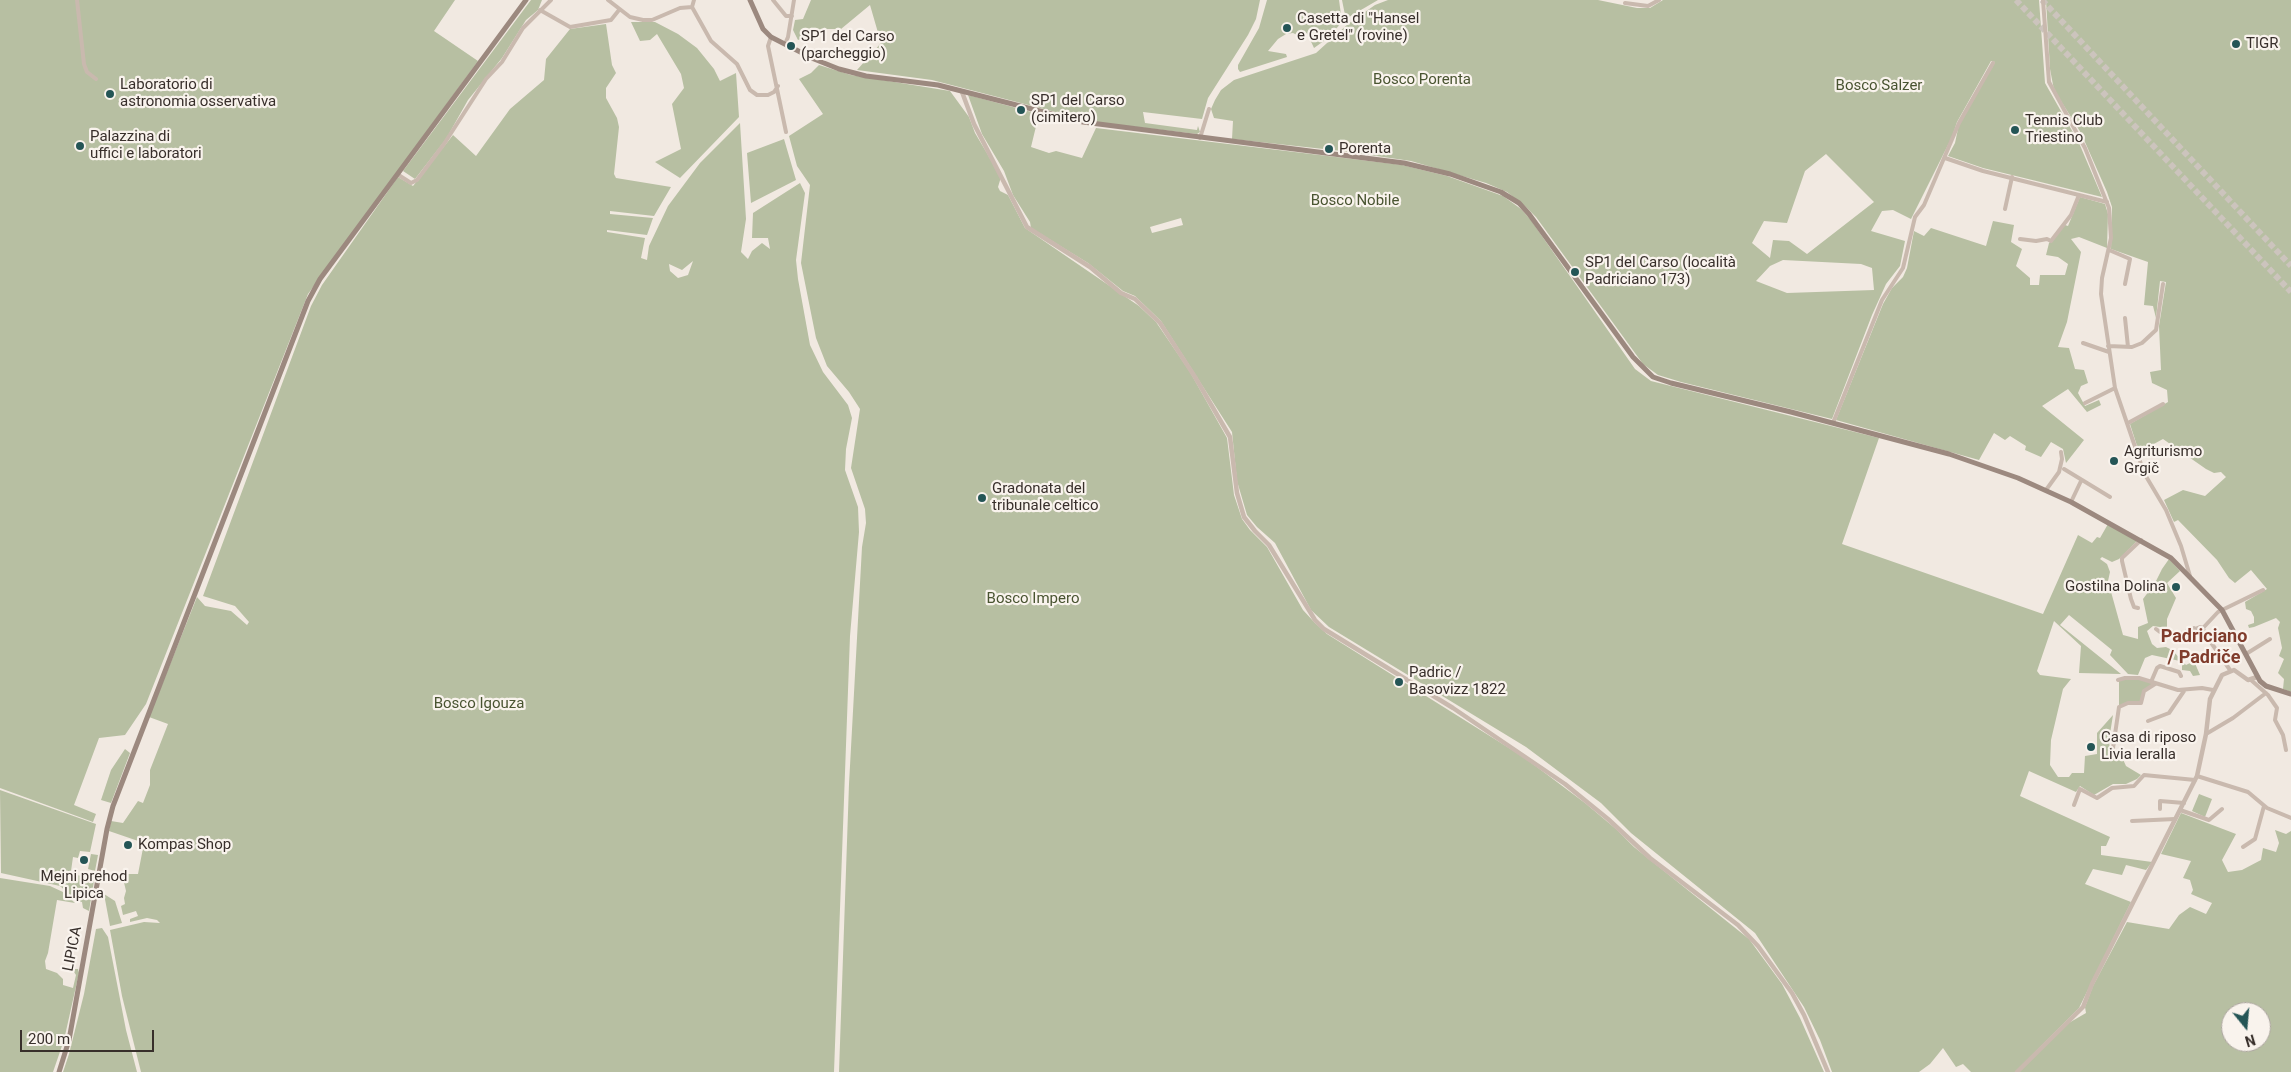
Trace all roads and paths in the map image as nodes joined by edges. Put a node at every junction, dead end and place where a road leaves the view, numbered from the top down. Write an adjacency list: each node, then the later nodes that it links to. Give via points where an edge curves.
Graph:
1 (77, 0): 19 (street, via 84,64 87,72)
2 (526, 0): 26 (main road, LIPICA)
3 (551, 0): 13 (street)
4 (608, 0): 14 (street)
5 (694, 0): 12 (street)
6 (750, 0): 16 (main road, via 763,29)
7 (773, 0): 15 (street, via 786,16)
8 (794, 0): 15 (street)
9 (1659, 0): 11 (street, via 1648,6)
10 (2043, 0): 29 (street, via 2049,82 2085,148)
11 (1625, 3)
12 (692, 7): 14 (street, via 647,20 630,17); 20 (street, via 711,41 737,64 753,93 768,95)
13 (540, 10): 14 (street, via 570,27 611,20); 26 (street, via 523,28 416,180 411,182)
14 (619, 10)
15 (792, 16): 17 (street)
16 (771, 37): 17 (main road); 20 (street, via 768,46)
17 (785, 44): 21 (main road, via 839,69)
18 (1993, 63): 25 (street, via 1959,123)
19 (96, 79)
20 (778, 86): 23 (street)
21 (962, 92): 24 (main road, via 1083,122); 87 (street, via 974,124 1028,227 1082,262 1121,293 1135,299 1160,323 1229,436 1237,493 1244,517 1269,545 1315,620 1324,629 1453,708 1565,784 1650,858 1738,925 1763,952 1792,993)
22 (1209, 109): 24 (street)
23 (786, 132)
24 (1200, 138): 43 (main road, via 1392,160 1450,174 1501,192 1529,214 1633,358 1653,377)
25 (1945, 158): 27 (street); 43 (street, via 1924,205 1915,216 1903,268 1882,300)
26 (397, 174): 86 (main road, LIPICA, via 320,279 308,301 134,748 107,829 69,1040)
27 (2012, 178): 28 (street); 30 (street)
28 (2079, 195): 29 (street); 31 (street, via 2071,215 2051,241)
29 (2107, 202): 32 (street, via 2111,227)
30 (2005, 209)
31 (2020, 239)
32 (2109, 250): 33 (street, via 2130,258); 37 (street, via 2101,294)
33 (2125, 284)
34 (2163, 284): 38 (street, via 2156,330 2142,343)
35 (2125, 318): 38 (street)
36 (2083, 343): 39 (street)
37 (2108, 346): 38 (street); 39 (street)
38 (2128, 348)
39 (2109, 352): 40 (street)
40 (2116, 388): 41 (street); 44 (street)
41 (2085, 403)
42 (2163, 404): 44 (street)
43 (1833, 423): 48 (main road, via 1955,456)
44 (2128, 423): 52 (street, via 2144,473 2170,518)
45 (2061, 452): 48 (street, via 2059,472)
46 (2064, 469): 47 (street)
47 (2081, 481): 49 (street); 50 (street)
48 (2046, 490): 50 (main road)
49 (2110, 497)
50 (2072, 502): 51 (main road)
51 (2141, 540): 52 (main road, via 2168,555); 54 (street, via 2122,558 2131,599 2134,607)
52 (2190, 576): 55 (main road)
53 (2263, 590): 55 (street)
54 (2138, 608)
55 (2222, 610): 56 (street); 59 (main road)
56 (2203, 628): 57 (street, via 2183,633); 60 (street, via 2206,639)
57 (2156, 629)
58 (2270, 639): 59 (street)
59 (2246, 654): 62 (main road)
60 (2230, 670): 64 (street); 68 (street, via 2222,675)
61 (2181, 676): 65 (street, via 2179,672 2160,666)
62 (2257, 677): 64 (street); 66 (main road)
63 (2118, 680): 65 (street, via 2125,678)
64 (2251, 680): 69 (street)
65 (2153, 683): 67 (street); 73 (street, via 2144,691 2141,703 2119,706)
66 (2270, 688): 69 (street); 70 (main road)
67 (2184, 690): 68 (street); 71 (street, via 2169,713)
68 (2213, 690): 72 (street)
69 (2266, 693): 72 (street); 74 (street, via 2277,708 2276,720)
70 (2291, 694)
71 (2148, 721)
72 (2206, 734): 75 (street)
73 (2113, 748)
74 (2286, 750)
75 (2196, 778): 76 (street); 77 (street, via 2144,776 2134,786 2112,788 2097,798 2080,789); 78 (street, via 2248,792)
76 (2184, 803): 79 (street, via 2160,801); 81 (street)
77 (2074, 805)
78 (2264, 806): 82 (street); 85 (street, via 2255,839)
79 (2160, 809)
80 (2222, 809): 81 (street, via 2208,820)
81 (2180, 810): 83 (street)
82 (2291, 818)
83 (2175, 819): 84 (street); 88 (street, via 2083,1007)
84 (2132, 821)
85 (2244, 847)
86 (59, 1072)
87 (1828, 1072)
88 (2017, 1072)

